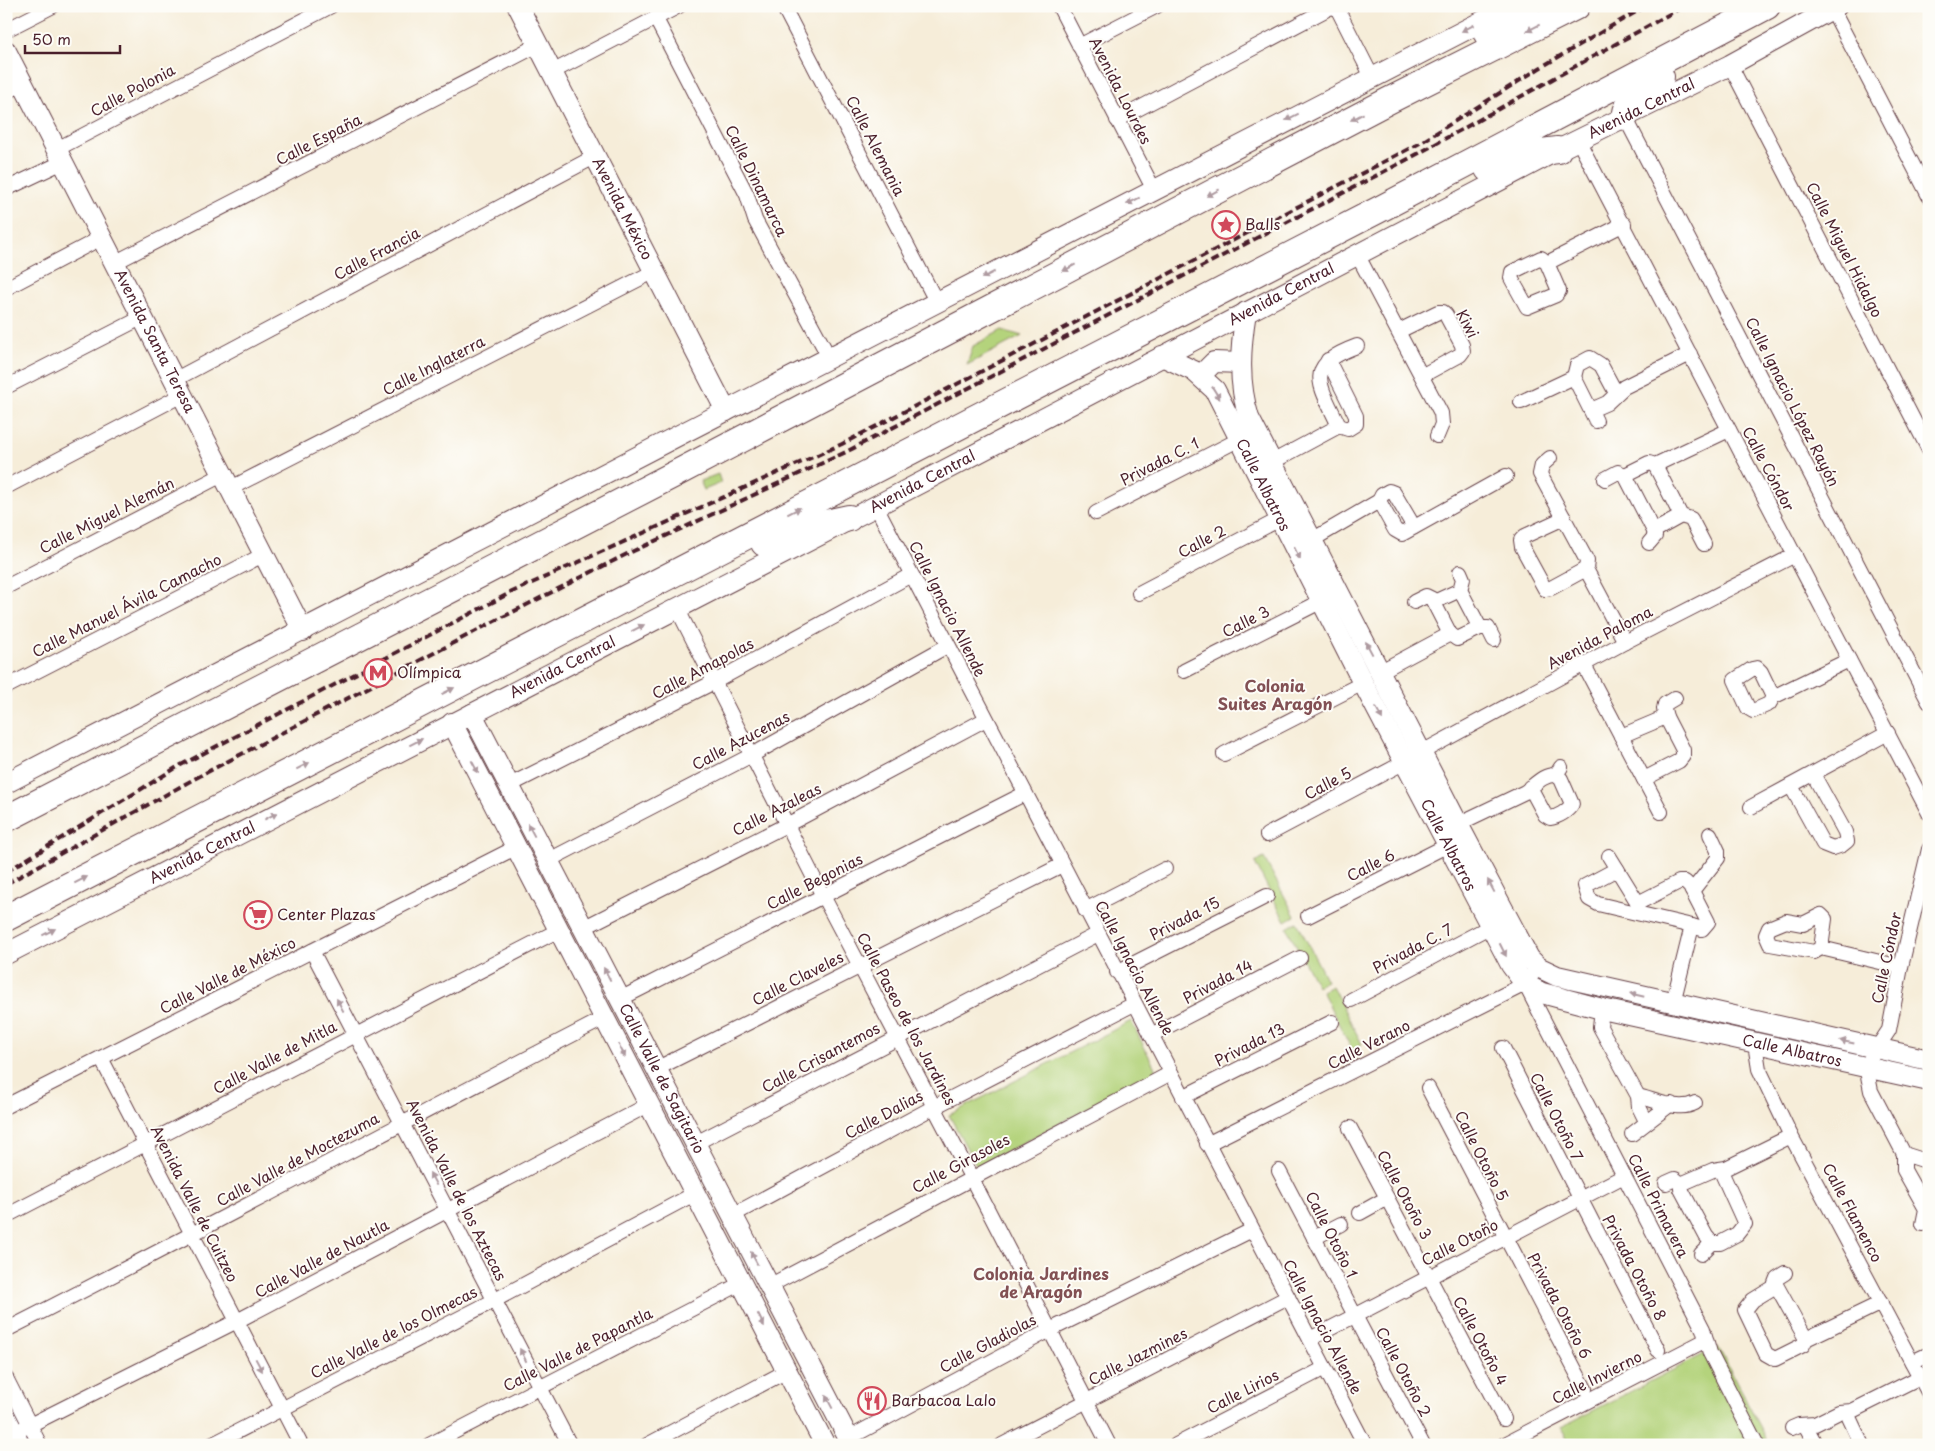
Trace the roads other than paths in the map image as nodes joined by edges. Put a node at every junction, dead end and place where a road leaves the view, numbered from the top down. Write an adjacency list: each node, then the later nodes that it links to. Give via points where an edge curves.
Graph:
1 (53, 6): 16 (street)
2 (331, 6): 29 (street, Calle Polonia)
3 (518, 6): 18 (street, Avenida México)
4 (679, 6): 15 (street)
5 (783, 6): 42 (street, Calle Alemania)
6 (1059, 6): 19 (street, Avenida Lourdes)
7 (1157, 6): 19 (street)
8 (1332, 6): 27 (street)
9 (1336, 6): 23 (street)
10 (1512, 6): 23 (street, one-way to 23)
11 (1527, 6): 25 (highway, via 1510,20 1419,74)
12 (1577, 6): 25 (highway, one-way to 25)
13 (1767, 6): 17 (highway, Avenida Central)
14 (1835, 8): 21 (street, Avenida Central); 33 (street)
15 (656, 19): 22 (street); 49 (street, Calle Dinamarca, via 747,195 755,220)
16 (6, 30)
17 (1711, 35): 26 (highway, via 1675,68 1639,91 1628,103); 34 (highway, Avenida Central)
18 (538, 46): 22 (street, Avenida México); 39 (street, Calle España)
19 (1079, 46): 27 (street, Avenida Lourdes)
20 (6, 51): 24 (street, Avenida Santa Teresa)
21 (1730, 65): 26 (street, Avenida Central); 64 (street, Calle Miguel Hidalgo)
22 (552, 72): 30 (street, Avenida México)
23 (1372, 77): 32 (street, one-way to 32)
24 (15, 88): 29 (street, Avenida Santa Teresa)
25 (1388, 101): 129 (highway, one-way to 129)
26 (1625, 117): 28 (street, Avenida Central); 109 (street, Calle Ignacio López Rayón)
27 (1117, 120): 32 (street, Avenida Lourdes)
28 (1568, 145): 34 (highway, via 1525,154 1445,188); 35 (street, Calle Cóndor); 37 (street, Avenida Central)
29 (60, 156): 31 (street, Calle Polonia); 36 (street, Avenida Santa Teresa)
30 (596, 156): 40 (street, Avenida México); 56 (street, Calle Francia)
31 (6, 189)
32 (1154, 190): 42 (street, one-way to 42)
33 (1929, 196)
34 (1382, 208): 83 (highway, Avenida Central, one-way to 34)
35 (1624, 224): 38 (street); 47 (street, Calle Cóndor)
36 (101, 238): 39 (street, Avenida Santa Teresa); 41 (street)
37 (1358, 256): 43 (street, Avenida Central); 45 (street)
38 (1547, 263)
39 (114, 264): 44 (street, Avenida Santa Teresa)
40 (653, 272): 59 (street, Avenida México); 71 (street, Calle Inglaterra)
41 (6, 288)
42 (936, 301): 49 (street)
43 (1246, 312): 48 (street, Avenida Central); 51 (street, Calle Albatros)
44 (142, 318): 55 (street); 56 (street, Avenida Santa Teresa)
45 (1398, 332): 53 (street); 53 (street, Kiwi, via 1443,312 1463,351)
46 (1358, 346): 50 (street)
47 (1690, 354): 57 (street); 61 (street, Calle Cóndor)
48 (1162, 356): 52 (street, Calle Albatros); 73 (street, Avenida Central)
49 (829, 357): 59 (street)
50 (1328, 360): 60 (street, via 1321,370 1320,384); 60 (street, via 1357,419 1351,428)
51 (1241, 363): 52 (street, via 1214,362); 66 (street, Calle Albatros, via 1244,404)
52 (1201, 375): 63 (street, Calle Albatros, one-way to 63, via 1215,390)
53 (1423, 375): 62 (street, via 1442,419)
54 (1574, 377): 57 (street, via 1580,362 1592,358 1601,365); 57 (street, via 1594,416); 58 (street)
55 (6, 387)
56 (178, 387): 71 (street, Avenida Santa Teresa); 72 (street, Calle Francia)
57 (1616, 393)
58 (1521, 402)
59 (726, 411): 95 (street)
60 (1339, 426): 66 (street)
61 (1729, 430): 67 (street); 82 (street, Calle Cóndor)
62 (1437, 436)
63 (1240, 439): 74 (street, Privada C. 1); 78 (street, Calle Albatros)
64 (1929, 450)
65 (1550, 458): 77 (street, via 1542,466 1540,474)
66 (1272, 462): 79 (street, Calle Albatros)
67 (1655, 465): 68 (street, via 1649,463); 75 (street)
68 (1625, 474): 70 (street, via 1618,472); 75 (street, via 1652,537)
69 (1506, 476): 79 (street, via 1414,527 1392,491)
70 (1605, 479)
71 (225, 482): 81 (street, Avenida Santa Teresa); 87 (street, Calle Miguel Alemán)
72 (6, 487)
73 (876, 506): 76 (street, Avenida Central); 86 (street, Calle Ignacio Allende)
74 (1096, 513)
75 (1681, 516): 80 (street, via 1691,519)
76 (849, 518): 83 (highway, via 804,528); 93 (street, Avenida Central)
77 (1564, 518): 84 (street, via 1587,561); 84 (street, via 1525,536 1521,540 1522,547 1545,588 1551,588)
78 (1280, 519): 89 (street, Calle 2); 90 (street, Calle Albatros, one-way to 90)
79 (1312, 540): 103 (street, Calle Albatros, one-way to 79)
80 (1704, 544)
81 (263, 555): 95 (street, Avenida Santa Teresa); 106 (street, Calle Manuel Ávila Camacho)
82 (1795, 555): 98 (street, Avenida Paloma); 100 (street, Calle Cóndor)
83 (686, 567): 148 (highway, Avenida Central, one-way to 83)
84 (1586, 569): 98 (street)
85 (1460, 572): 88 (street, via 1463,579)
86 (911, 575): 99 (street, Calle Ignacio Allende); 104 (street, Calle Amapolas)
87 (6, 587)
88 (1460, 590): 92 (street); 94 (street)
89 (1139, 593)
90 (1322, 601): 102 (street, Calle 3); 105 (street, Calle Albatros)
91 (1414, 602): 92 (street, via 1426,596)
92 (1434, 602): 96 (street)
93 (677, 608): 104 (street, Calle Paseo de los Jardines); 110 (street, Avenida Central, one-way to 93)
94 (1480, 628): 96 (street, via 1457,639); 97 (street, via 1488,628)
95 (304, 631): 121 (street)
96 (1450, 634): 103 (street)
97 (1494, 640)
98 (1625, 642): 101 (street, Avenida Paloma)
99 (947, 646): 112 (street, Calle Ignacio Allende); 117 (street, Calle Azucenas)
100 (1849, 660): 107 (street); 114 (street, Calle Cóndor)
101 (1584, 664): 115 (street); 118 (street, Avenida Paloma)
102 (1184, 671)
103 (1381, 671): 118 (street, Calle Albatros)
104 (714, 682): 117 (street, Calle Paseo de los Jardines); 122 (street, Calle Amapolas)
105 (1363, 683): 116 (street); 118 (street, Calle Albatros, one-way to 118)
106 (6, 686)
107 (1773, 697)
108 (1675, 698): 111 (street, via 1664,706)
109 (1929, 702)
110 (472, 714): 113 (street, Avenida Central); 122 (street, Calle Valle de Sagitario)
111 (1666, 717): 115 (street); 120 (street, via 1683,756)
112 (986, 719): 125 (street, Calle Ignacio Allende); 131 (street, Calle Azaleas)
113 (452, 723): 135 (street, Calle Valle de Sagitario, one-way to 135); 156 (street, Avenida Central, one-way to 113)
114 (1888, 733): 119 (street); 128 (street, Calle Cóndor)
115 (1621, 736): 120 (street)
116 (1224, 754)
117 (752, 755): 131 (street, Calle Paseo de los Jardines); 138 (street, Calle Azucenas)
118 (1413, 757): 130 (street, Calle Albatros); 133 (street, Calle 5); 134 (street, Calle Albatros)
119 (1813, 774): 123 (street); 123 (street, via 1845,832 1847,840 1842,846 1833,848 1824,844)
120 (1644, 779): 127 (street)
121 (6, 783)
122 (508, 786): 138 (street, Calle Valle de Sagitario, one-way to 122)
123 (1791, 786): 126 (street)
124 (1530, 788): 124 (street, via 1559,771 1572,804 1569,809 1550,818); 130 (street)
125 (1024, 794): 139 (street, Calle Ignacio Allende); 143 (street, Calle Begonias)
126 (1751, 808)
127 (1661, 812)
128 (1929, 813)
129 (6, 819)
130 (1458, 824): 159 (street, Calle Albatros, one-way to 130, via 1524,951)
131 (786, 825): 143 (street, Calle Paseo de los Jardines); 151 (street, Calle Azaleas)
132 (1710, 834): 142 (street, via 1718,858)
133 (1267, 835)
134 (1448, 845): 147 (street, Calle 6); 149 (street, Calle Albatros)
135 (517, 847): 152 (street, Calle Valle de Sagitario); 155 (street, Calle Valle de México)
136 (1929, 849): 160 (street, Calle Cóndor)
137 (1610, 856): 141 (street)
138 (547, 861): 151 (street, Calle Valle de Sagitario)
139 (1062, 865): 146 (street, Calle Ignacio Allende); 158 (street, Calle Claveles)
140 (1165, 869): 146 (street)
141 (1617, 869): 145 (street); 145 (street, via 1587,884 1584,888 1587,897 1598,904)
142 (1692, 891): 145 (street, via 1682,881); 150 (street, via 1708,922 1702,928)
143 (823, 896): 158 (street, Calle Paseo de los Jardines); 163 (street, Calle Begonias)
144 (1267, 896): 161 (street, Privada 15)
145 (1638, 908): 150 (street)
146 (1086, 910): 153 (street, Calle Ignacio Allende)
147 (1308, 916)
148 (6, 918)
149 (1491, 926): 162 (street, Calle Albatros, one-way to 162); 164 (street, Privada C. 7)
150 (1692, 926): 165 (street)
151 (583, 928): 163 (street, Calle Valle de Sagitario, one-way to 151)
152 (560, 930): 168 (street, Calle Valle de Sagitario); 170 (street, Calle Valle de Mitla)
153 (1098, 934): 161 (street, Calle Ignacio Allende); 172 (street, Calle Crisantemos)
154 (1821, 948): 160 (street)
155 (312, 951): 170 (street, Avenida Valle de los Aztecas, one-way to 155); 176 (street, Calle Valle de México)
156 (6, 954)
157 (1300, 958): 171 (street, Privada 14)
158 (860, 966): 172 (street, Calle Paseo de los Jardines); 179 (street, Calle Claveles)
159 (1538, 967): 162 (street, Calle Verano); 165 (street, Calle Albatros, one-way to 159, via 1557,976)
160 (1901, 968): 175 (street, Calle Cóndor, via 1889,1030)
161 (1118, 972): 166 (street, Calle Ignacio Allende)
162 (1525, 984): 167 (street, Calle Albatros, via 1552,997); 196 (street, Calle Verano); 202 (street, Calle Primavera)
163 (620, 999): 179 (street, Calle Valle de Sagitario)
164 (1351, 1000)
165 (1673, 1003): 175 (street, Calle Albatros, one-way to 165)
166 (1134, 1004): 171 (street, Calle Ignacio Allende); 189 (street, Calle Dalias)
167 (1602, 1009): 173 (street, Calle Albatros); 183 (street, via 1600,1027)
168 (605, 1018): 186 (street, Calle Valle de Sagitario, one-way to 186); 191 (street, Calle Valle de Moctezuma)
169 (1332, 1022): 184 (street, Privada 13)
170 (356, 1034): 191 (street, Avenida Valle de los Aztecas); 197 (street, Calle Valle de Mitla)
171 (1151, 1036): 180 (street, Calle Ignacio Allende)
172 (897, 1037): 189 (street, Calle Paseo de los Jardines); 195 (street, Calle Crisantemos)
173 (1755, 1044): 178 (street, Calle Albatros); 194 (street, Calle Flamenco, via 1759,1068)
174 (1503, 1048): 208 (street, Calle Otoño 7)
175 (1876, 1048): 177 (street, Calle Albatros); 178 (street, Calle Cóndor)
176 (101, 1058): 188 (street, Calle Valle de México); 197 (street, Avenida Valle de Cuitzeo)
177 (1929, 1060)
178 (1869, 1068): 181 (street, Calle Albatros); 198 (street, via 1871,1090)
179 (656, 1069): 195 (street, Calle Valle de Sagitario)
180 (1170, 1073): 184 (street, Calle Ignacio Allende); 203 (street, Calle Girasoles)
181 (1929, 1081)
182 (1428, 1088): 219 (street, Calle Otoño 5)
183 (1638, 1096): 187 (street); 190 (street, via 1638,1107)
184 (1183, 1097): 196 (street, Calle Ignacio Allende)
185 (1695, 1103): 187 (street, via 1685,1107)
186 (650, 1104): 206 (street, Calle Valle de Sagitario); 210 (street, Calle Valle de Nautla)
187 (1670, 1104): 190 (street)
188 (6, 1106)
189 (934, 1107): 203 (street, Calle Paseo de los Jardines); 213 (street, Calle Dalias)
190 (1646, 1121): 193 (street)
191 (403, 1122): 210 (street, Avenida Valle de los Aztecas, one-way to 191); 217 (street, Calle Valle de Moctezuma)
192 (1350, 1128): 207 (street, Calle Otoño 3)
193 (1632, 1134)
194 (1792, 1136): 200 (street); 229 (street, Calle Flamenco)
195 (694, 1144): 213 (street, Calle Valle de Sagitario)
196 (1207, 1144): 216 (street, Calle Ignacio Allende)
197 (145, 1145): 212 (street, Calle Valle de Mitla); 217 (street, Avenida Valle de Cuitzeo)
198 (1904, 1154): 199 (street); 209 (street, via 1904,1170)
199 (1929, 1162)
200 (1720, 1169): 205 (street); 220 (street, via 1745,1224 1737,1234 1720,1243)
201 (1279, 1171): 218 (street, Calle Otoño 1)
202 (1624, 1176): 208 (street, Calle Otoño); 236 (street, Calle Primavera)
203 (971, 1177): 225 (street, Calle Girasoles); 233 (street, Calle Paseo de los Jardines)
204 (1666, 1183): 205 (street, via 1675,1179)
205 (1681, 1184): 220 (street, via 1680,1190)
206 (696, 1193): 224 (street, Calle Valle de Sagitario); 228 (street, Calle Valle de los Olmecas)
207 (1387, 1198): 211 (street); 223 (street, Calle Otoño 3)
208 (1580, 1200): 219 (street, Calle Otoño); 237 (street, Privada Otoño 8)
209 (1927, 1208): 215 (street)
210 (449, 1210): 228 (street, Avenida Valle de los Aztecas); 231 (street, Calle Valle de Nautla)
211 (1360, 1213)
212 (6, 1216)
213 (732, 1216): 225 (street, Calle Valle de Sagitario, one-way to 213)
214 (1341, 1224): 218 (street)
215 (1923, 1224)
216 (1252, 1230): 227 (street, Calle Ignacio Allende); 233 (street, Calle Gladiolas)
217 (192, 1235): 231 (street, Avenida Valle de Cuitzeo); 232 (street, Calle Valle de Moctezuma)
218 (1314, 1238): 230 (street, Calle Otoño 1)
219 (1505, 1239): 223 (street, Calle Otoño); 245 (street, Privada Otoño 6)
220 (1712, 1243): 221 (street)
221 (1701, 1254)
222 (1784, 1273): 226 (street, via 1775,1280)
223 (1428, 1277): 230 (street, Calle Otoño); 251 (street, Calle Otoño 4)
224 (742, 1283): 241 (street, Calle Valle de Sagitario, one-way to 241); 244 (street, Calle Valle de Papantla)
225 (769, 1286): 254 (street, Calle Valle de Sagitario, one-way to 225)
226 (1776, 1286): 235 (street); 235 (street, via 1753,1300 1745,1310 1766,1354 1778,1359 1804,1345)
227 (1288, 1297): 234 (street, Calle Ignacio Allende); 247 (street, Calle Jazmines)
228 (494, 1300): 244 (street, Avenida Valle de los Aztecas, one-way to 228); 248 (street, Calle Valle de los Olmecas)
229 (1881, 1302): 235 (street); 239 (street, Calle Flamenco)
230 (1354, 1315): 234 (street, Calle Otoño); 267 (street, Calle Otoño 2)
231 (237, 1321): 248 (street, Avenida Valle de Cuitzeo, one-way to 248); 252 (street, Calle Valle de Nautla)
232 (6, 1330)
233 (1050, 1330): 247 (street, Calle Paseo de los Jardines); 254 (street, Calle Gladiolas)
234 (1310, 1339): 240 (street, Calle Ignacio Allende)
235 (1806, 1339)
236 (1706, 1340): 268 (street, Calle Invierno); 269 (street, Calle Primavera)
237 (1658, 1350)
238 (1929, 1354): 239 (street)
239 (1912, 1362): 242 (street, Calle Flamenco)
240 (1325, 1368): 255 (street, Calle Ignacio Allende); 266 (street, Calle Lirios)
241 (787, 1371): 262 (street); 263 (street, Calle Valle de Sagitario)
242 (1920, 1377): 246 (street, Calle Flamenco); 250 (street)
243 (6, 1378): 252 (street)
244 (540, 1388): 260 (street, Calle Valle de Papantla); 261 (street, Avenida Valle de los Aztecas)
245 (1585, 1388)
246 (1929, 1394)
247 (1086, 1402): 264 (street, Calle Jazmines); 265 (street, Calle Paseo de los Jardines)
248 (282, 1409): 258 (street, Calle Valle de los Olmecas); 259 (street, Avenida Valle de Cuitzeo)
249 (6, 1411): 253 (street)
250 (1847, 1413): 270 (street, via 1799,1426); 271 (street)
251 (1504, 1419)
252 (29, 1425): 253 (street, Calle Valle de Nautla); 257 (street)
253 (11, 1434): 256 (street)
254 (850, 1441)
255 (1360, 1443)
256 (23, 1445)
257 (40, 1445)
258 (212, 1445)
259 (301, 1445)
260 (430, 1445)
261 (570, 1445)
262 (647, 1445)
263 (825, 1445)
264 (1002, 1445)
265 (1109, 1445)
266 (1176, 1445)
267 (1423, 1445)
268 (1504, 1445)
269 (1757, 1445)
270 (1816, 1445)
271 (1862, 1445)

